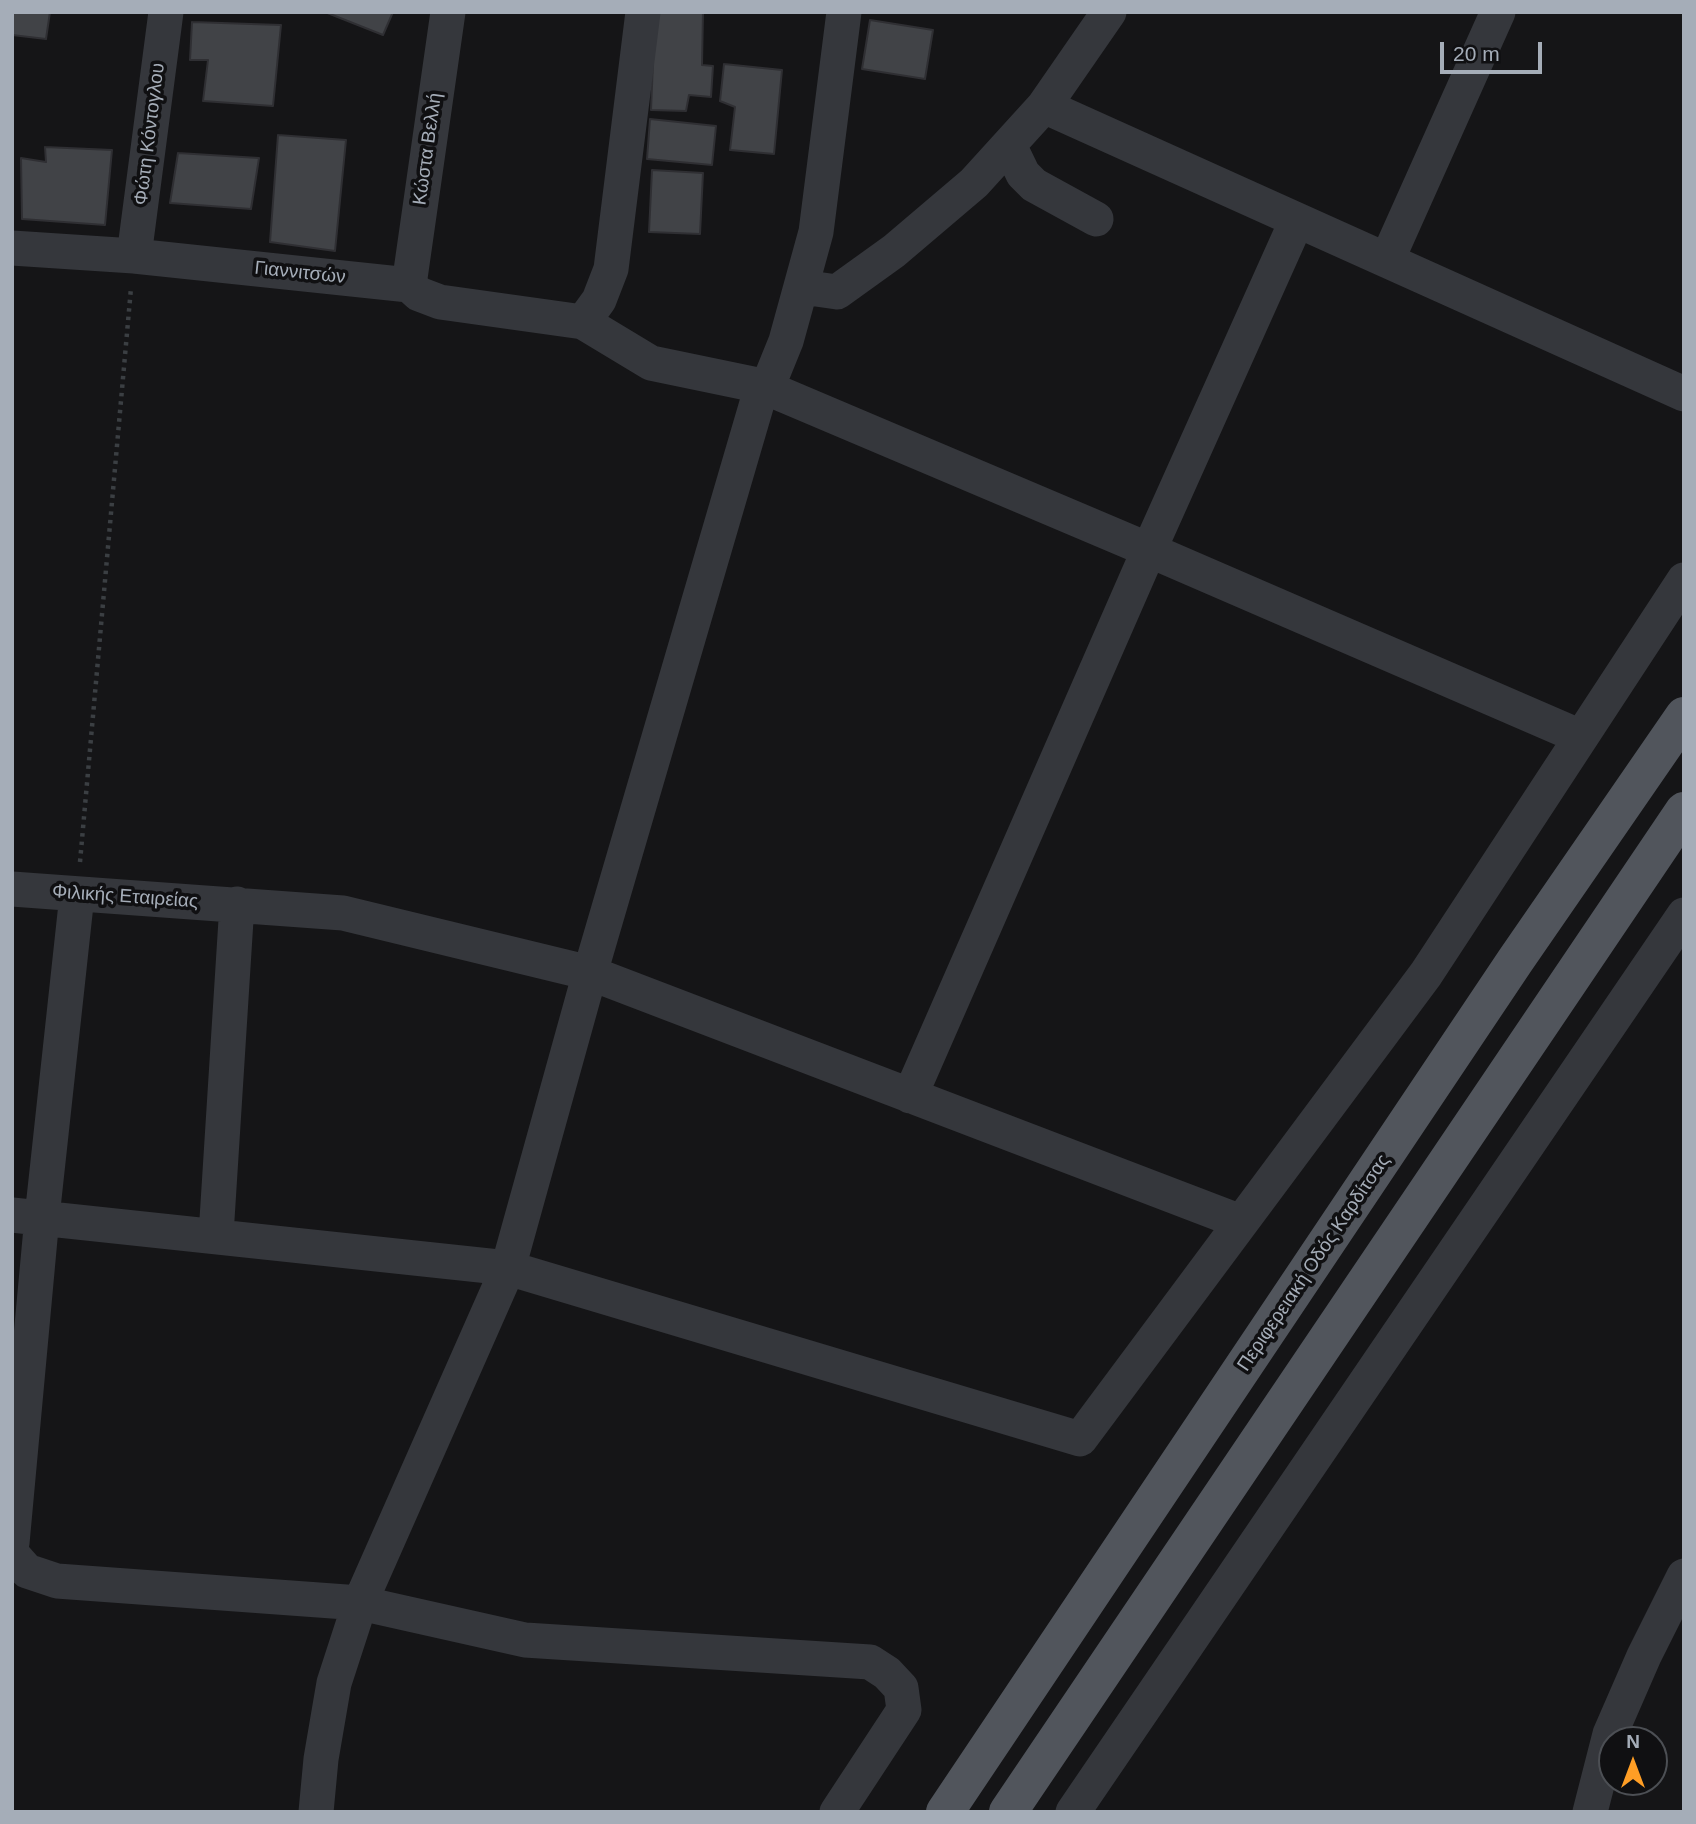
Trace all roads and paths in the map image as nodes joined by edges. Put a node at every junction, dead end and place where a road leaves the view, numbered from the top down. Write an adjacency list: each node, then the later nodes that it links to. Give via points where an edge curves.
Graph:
1 (166, 12): 12 (street, Φώτη Κόντογλου)
2 (448, 12): 14 (street, Κώστα Βελλή)
3 (643, 12): 16 (street, via 611,270)
4 (844, 12): 15 (street, via 823,188)
5 (1109, 12): 7 (street)
6 (1497, 12): 13 (street)
7 (1044, 106): 8 (street); 10 (street)
8 (1009, 145): 9 (street, via 1034,185); 15 (street, via 940,214 837,292)
9 (1096, 219)
10 (1297, 220): 13 (street); 19 (street)
11 (12, 248): 12 (street, Γιαννιτσών)
12 (134, 256): 14 (street, Γιαννιτσών); 25 (path)
13 (1387, 260): 18 (street)
14 (409, 285): 16 (street, Γιαννιτσών, via 440,302)
15 (802, 287): 17 (street, via 771,378)
16 (583, 323): 17 (street, via 651,363)
17 (762, 386): 19 (street); 28 (street)
18 (1684, 394)
19 (1149, 550): 22 (street); 29 (street)
20 (1684, 580): 22 (street)
21 (1684, 716): 40 (main road, Περιφερειακή Οδός Καρδίτσας)
22 (1581, 737): 31 (street, via 1426,974)
23 (1684, 811): 41 (main road)
24 (12, 889): 25 (street, Φιλικής Εταιρείας)
25 (77, 895): 26 (street, Φιλικής Εταιρείας); 30 (street)
26 (237, 904): 28 (street, Φιλικής Εταιρείας, via 343,913); 32 (street)
27 (1684, 915): 42 (street)
28 (590, 973): 29 (street, Φιλικής Εταιρείας); 33 (street)
29 (910, 1096): 31 (street, Φιλικής Εταιρείας)
30 (27, 1216): 32 (street); 34 (street)
31 (1241, 1222): 33 (street, via 1080,1439)
32 (216, 1235): 33 (street)
33 (508, 1268): 37 (street)
34 (12, 1543)
35 (12, 1554): 37 (street, via 27,1571 57,1581)
36 (1684, 1576): 43 (street, via 1610,1734)
37 (360, 1603): 38 (street, via 334,1682); 39 (street, via 525,1640 870,1662 901,1688 904,1710)
38 (316, 1812)
39 (837, 1812)
40 (945, 1812)
41 (1009, 1812)
42 (1073, 1812)
43 (1590, 1812)

